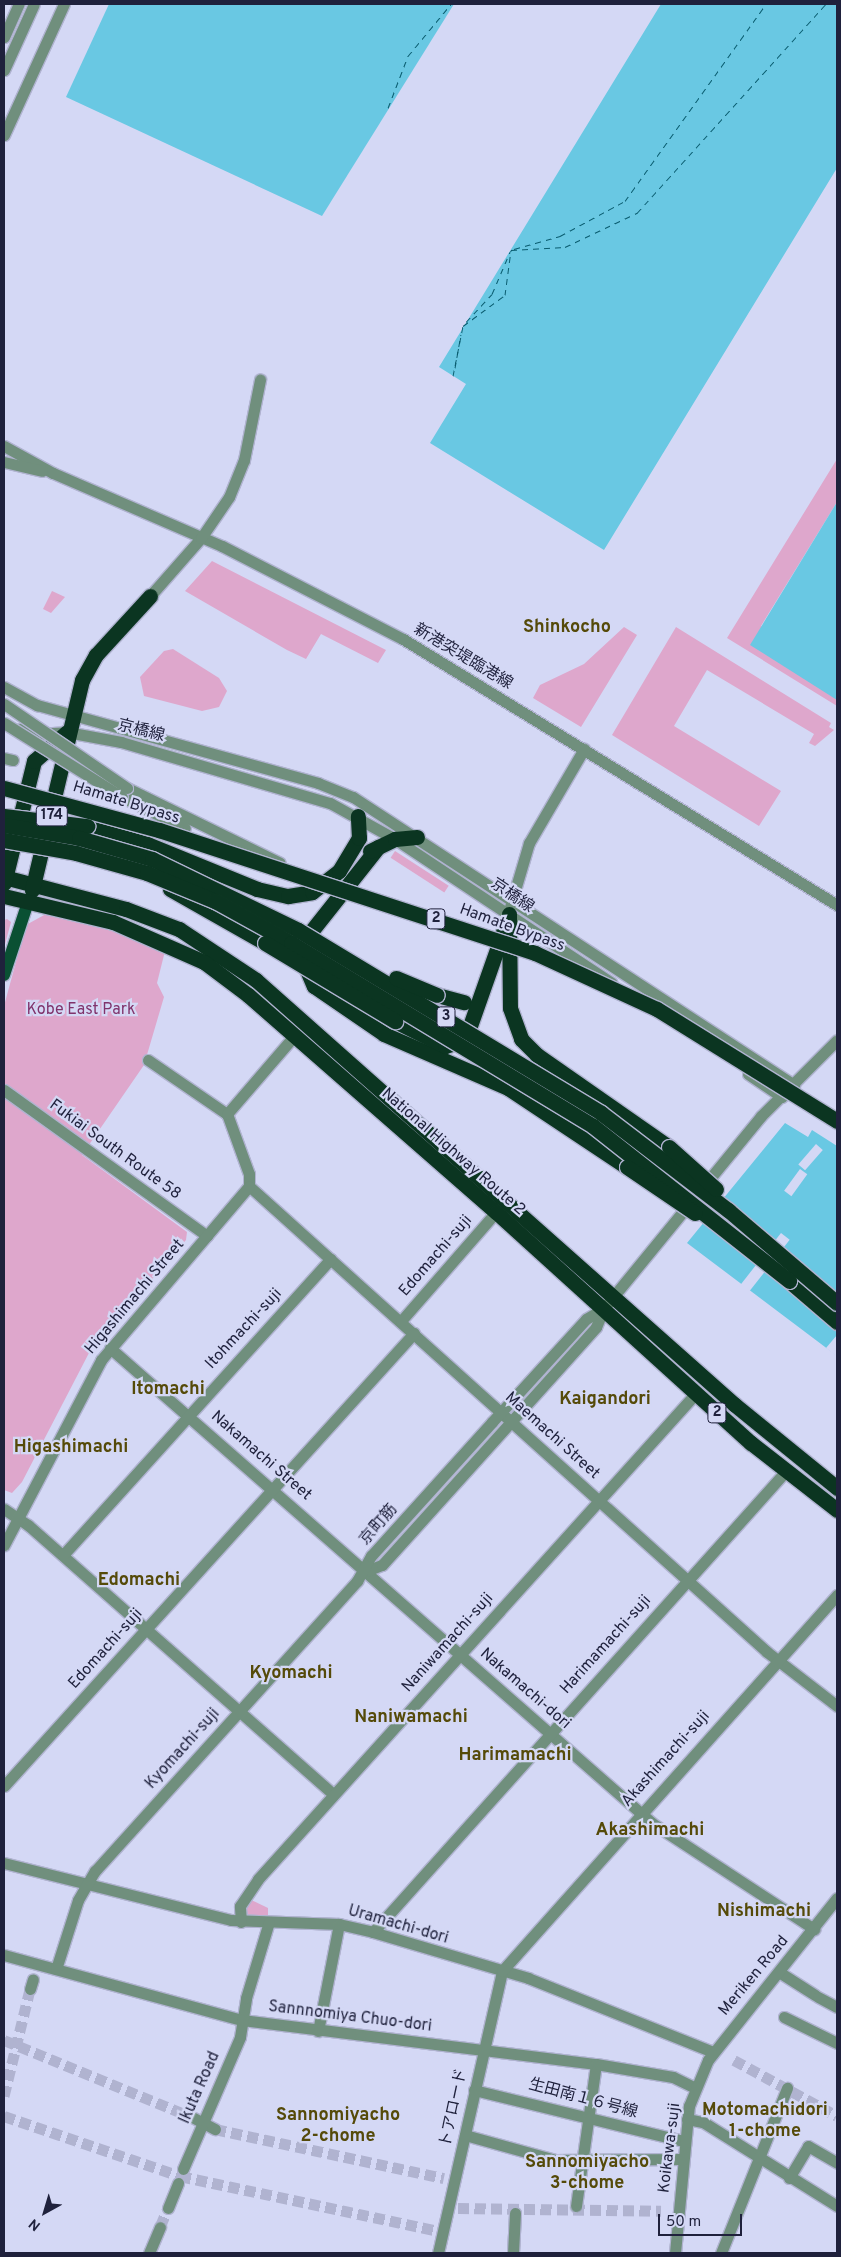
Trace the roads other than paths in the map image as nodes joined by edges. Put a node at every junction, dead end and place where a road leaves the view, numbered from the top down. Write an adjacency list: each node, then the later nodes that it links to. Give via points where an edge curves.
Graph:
1 (19, 4): 5 (street)
2 (34, 4): 6 (street)
3 (57, 4): 7 (street)
4 (64, 4): 8 (street)
5 (4, 37)
6 (4, 70)
7 (4, 119)
8 (4, 135)
9 (260, 380): 13 (street, via 237,479)
10 (4, 446): 12 (street, 新港突堤臨港線)
11 (4, 462): 12 (street, 新港突堤臨港線)
12 (53, 473): 13 (street, 新港突堤臨港線)
13 (201, 538): 14 (street); 21 (street, 新港突堤臨港線, via 403,639)
14 (150, 596): 17 (highway, 174, via 92,661)
15 (4, 687): 17 (street, 京橋線, via 37,705)
16 (4, 704): 35 (street, bridge, via 127,788 214,834)
17 (72, 713): 20 (highway, 174); 27 (street, 京橋線, via 318,783 364,803)
18 (4, 718): 20 (street, 京橋線, via 33,734)
19 (4, 723): 34 (street, bridge, via 122,797)
20 (67, 732): 25 (street, 京橋線, via 121,742 306,794); 37 (highway, 174, via 34,761); 38 (highway, 174, via 62,771)
21 (584, 749): 41 (street, 新港突堤臨港線); 42 (street, via 529,843)
22 (4, 784): 35 (highway, Hamate Bypass / 2, via 85,803)
23 (4, 788): 34 (highway, Hamate Bypass / 2, bridge, via 85,808)
24 (4, 816): 36 (highway, 3, bridge, via 87,826 215,870 257,889 288,896 312,892)
25 (358, 816): 28 (highway); 30 (street, 京橋線)
26 (4, 825): 43 (highway, 3, bridge, via 79,838 152,859)
27 (417, 837): 30 (highway, 3); 42 (street, 京橋線)
28 (359, 838): 33 (highway); 36 (highway, 3)
29 (4, 840): 32 (highway, 3, bridge)
30 (395, 840): 31 (highway, 3); 42 (street, 京橋線)
31 (378, 847): 33 (highway); 36 (highway, 3)
32 (76, 853): 42 (highway, 3, bridge, via 189,898 395,1020 445,1046 465,1040); 59 (highway, 3, bridge, via 147,873 215,901 448,1034 633,1154)
33 (356, 859): 36 (highway)
34 (254, 860): 54 (highway, Hamate Bypass / 2, bridge, via 586,974 682,1024)
35 (300, 870): 53 (highway, Hamate Bypass / 2, bridge, via 588,970 683,1020)
36 (344, 874): 59 (highway, 3, bridge, via 305,944 304,963 321,994 384,1034 527,1099)
37 (4, 879): 38 (highway, National Highway Route 2 / 2)
38 (34, 883): 40 (highway, 174); 60 (highway, National Highway Route 2 / 2, via 126,909 209,946 306,1022)
39 (4, 896): 40 (highway, National Highway Route 2 / 2)
40 (29, 899): 44 (main road); 46 (highway, National Highway Route 2 / 2, via 113,922 204,962)
41 (837, 905)
42 (510, 907): 49 (street, 京橋線); 51 (street, 京橋線); 59 (highway, 3, bridge, via 508,990 516,1030 537,1055 669,1147)
43 (298, 930): 45 (highway, bridge, via 411,985); 59 (highway, 3, bridge, via 601,1114 728,1210)
44 (4, 975)
45 (464, 1002)
46 (294, 1036): 52 (street); 56 (highway, National Highway Route 2 / 2)
47 (837, 1040): 49 (street)
48 (148, 1060): 52 (street)
49 (794, 1085): 51 (street)
50 (4, 1090): 57 (street, Fukiai South Route 58)
51 (782, 1097): 60 (street)
52 (226, 1114): 55 (street, via 249,1174)
53 (837, 1116)
54 (837, 1122)
55 (249, 1186): 57 (street, Higashimachi Street); 58 (street, Maemachi Street)
56 (496, 1212): 62 (highway, National Highway Route 2 / 2); 63 (street, Edomachi-suji)
57 (207, 1236): 66 (street, Higashimachi Street)
58 (330, 1259): 63 (street, Maemachi Street); 69 (street, Itohmachi-suji)
59 (794, 1276): 61 (highway, 3, bridge); 64 (highway, 3)
60 (614, 1295): 62 (street, 京町筋); 72 (highway, National Highway Route 2 / 2, via 763,1429)
61 (837, 1304)
62 (604, 1308): 67 (highway, National Highway Route 2 / 2); 68 (street, 京町筋, via 586,1319); 70 (street, 京町筋, via 596,1327)
63 (401, 1321): 65 (street, Maemachi Street)
64 (837, 1322)
65 (414, 1333): 68 (street, Maemachi Street); 73 (street, Edomachi-suji)
66 (110, 1348): 69 (street, Nakamachi Street); 77 (street, Higashimachi Street)
67 (696, 1393): 71 (highway, National Highway Route 2 / 2); 74 (street, Naniwamachi-suji)
68 (501, 1412): 70 (street, Maemachi Street); 80 (street, 京町筋, via 372,1556)
69 (188, 1414): 73 (street, Nakamachi Street); 79 (street, Itohmachi-suji)
70 (512, 1422): 74 (street, Maemachi Street); 80 (street, 京町筋, via 382,1565)
71 (785, 1472): 76 (highway, National Highway Route 2 / 2); 81 (street, Harimamachi-suji)
72 (837, 1488)
73 (274, 1490): 80 (street, Nakamachi Street); 83 (street, Edomachi-suji)
74 (599, 1500): 81 (street, Maemachi Street); 84 (street, Naniwamachi-suji)
75 (4, 1509): 77 (street)
76 (837, 1510)
77 (17, 1517): 78 (street, Higashimachi Street); 79 (street)
78 (4, 1545)
79 (63, 1555): 83 (street)
80 (366, 1571): 84 (street, Nakamachi-dori); 87 (street, Kyomachi-suji)
81 (687, 1579): 85 (street, Maemachi Street); 88 (street, Harimamachi-suji)
82 (837, 1594): 85 (street, Akashimachi-suji)
83 (146, 1629): 87 (street); 89 (street, Edomachi-suji)
84 (461, 1654): 88 (street, Nakamachi-dori); 90 (street, Naniwamachi-suji)
85 (777, 1660): 86 (street, Maemachi Street); 91 (street, Akashimachi-suji)
86 (837, 1706)
87 (239, 1712): 90 (street); 93 (street, Kyomachi-suji)
88 (549, 1732): 91 (street, Nakamachi-dori); 99 (street, Harimamachi-suji)
89 (4, 1786)
90 (333, 1794): 95 (street, Naniwamachi-suji, via 246,1894 240,1906)
91 (639, 1813): 98 (street, Nakamachi-dori); 102 (street, Akashimachi-suji)
92 (4, 1863): 93 (street, Uramachi-dori)
93 (86, 1884): 95 (street, Uramachi-dori); 101 (street, Kyomachi-suji)
94 (837, 1898): 98 (street, Meriken Road)
95 (241, 1922): 96 (street, Uramachi-dori)
96 (269, 1922): 97 (street, Uramachi-dori); 106 (street, Ikuta Road)
97 (339, 1924): 99 (street, Uramachi-dori); 107 (street)
98 (814, 1929): 103 (street, Meriken Road)
99 (373, 1932): 102 (street, Uramachi-dori)
100 (4, 1955): 101 (street, Sannnomiya Chuo-dori)
101 (56, 1969): 106 (street, Sannnomiya Chuo-dori)
102 (502, 1971): 109 (street, トアロード); 110 (street, Uramachi-dori)
103 (779, 1972): 104 (street); 110 (street, Meriken Road)
104 (837, 2007)
105 (784, 2017): 108 (street)
106 (242, 2020): 107 (street, Sannnomiya Chuo-dori); 117 (street, Ikuta Road, via 240,2037)
107 (318, 2031): 109 (street, Sannnomiya Chuo-dori)
108 (837, 2043)
109 (483, 2051): 111 (street, Sannnomiya Chuo-dori); 114 (street, トアロード)
110 (713, 2052): 112 (street, Koikawa-suji)
111 (596, 2064): 112 (street, Sannnomiya Chuo-dori, via 673,2078); 115 (street)
112 (696, 2088): 116 (street, Koikawa-suji)
113 (788, 2088): 122 (street)
114 (474, 2090): 115 (street, 生田南１６号線); 119 (street, トアロード)
115 (586, 2119): 120 (street, 生田南１６号線); 123 (street)
116 (686, 2119): 120 (street, Koikawa-suji); 122 (street, via 703,2122)
117 (197, 2120): 118 (street); 125 (street, Ikuta Road)
118 (216, 2130)
119 (464, 2135): 123 (street); 134 (street, トアロード)
120 (684, 2141): 121 (street, Koikawa-suji)
121 (683, 2159): 123 (street); 136 (street, Koikawa-suji)
122 (758, 2159): 126 (street); 137 (street)
123 (580, 2162): 128 (street)
124 (837, 2163): 126 (street, via 808,2146)
125 (183, 2169)
126 (789, 2178): 129 (street)
127 (178, 2183): 130 (street)
128 (576, 2206)
129 (837, 2206)
130 (168, 2208)
131 (515, 2213): 135 (street)
132 (160, 2227): 133 (street)
133 (149, 2253)
134 (438, 2253)
135 (514, 2253)
136 (675, 2253)
137 (721, 2253)

